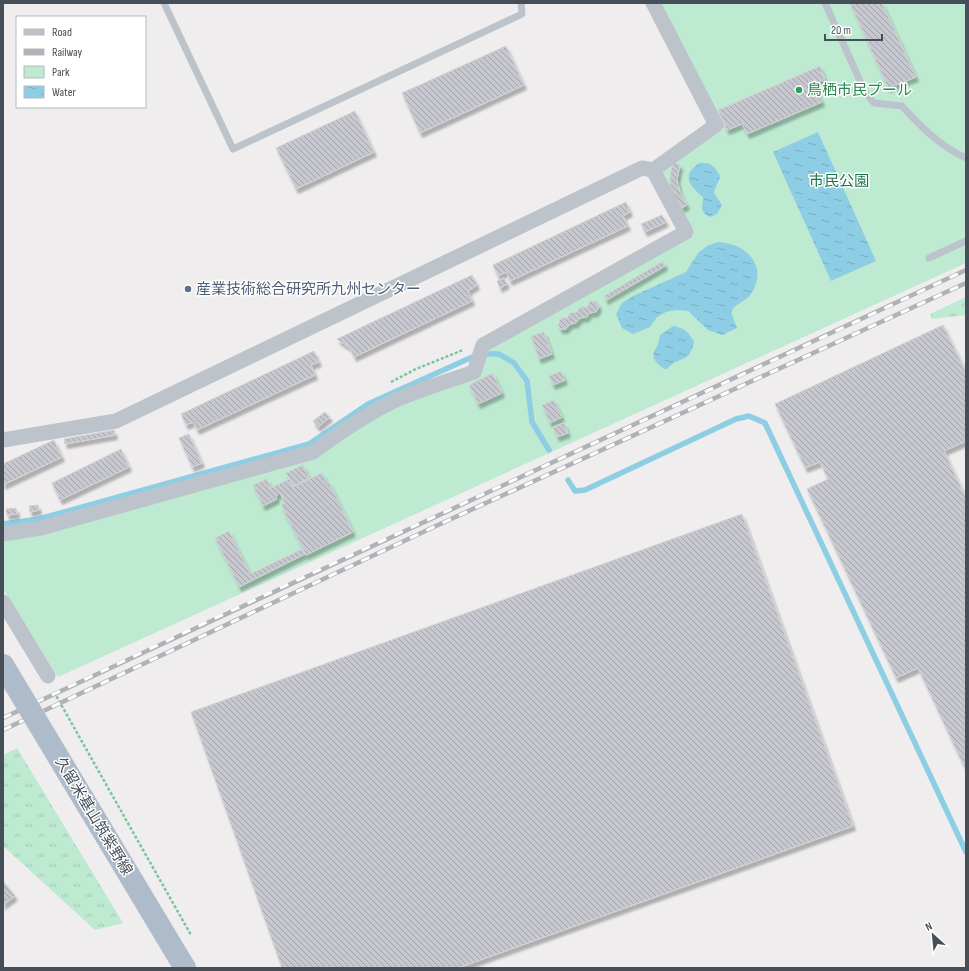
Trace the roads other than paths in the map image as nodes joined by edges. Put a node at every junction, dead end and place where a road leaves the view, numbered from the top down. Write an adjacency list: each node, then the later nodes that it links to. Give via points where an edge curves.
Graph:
1 (164, 3): 2 (lane, via 233,149 522,14)
2 (521, 3)
3 (653, 3): 6 (street, via 716,125)
4 (825, 3): 5 (lane, via 865,92 874,103 902,106 920,126 956,154)
5 (966, 158)
6 (653, 170): 9 (street, via 642,168 116,421); 10 (street, via 686,232 483,345 474,372 396,400 361,419 313,452 41,528)
7 (966, 241): 8 (lane)
8 (929, 258)
9 (3, 440)
10 (3, 534)
11 (3, 602): 13 (street)
12 (3, 665): 14 (main road, 久留米基山筑紫野線, bridge)
13 (48, 676)
14 (185, 968)

